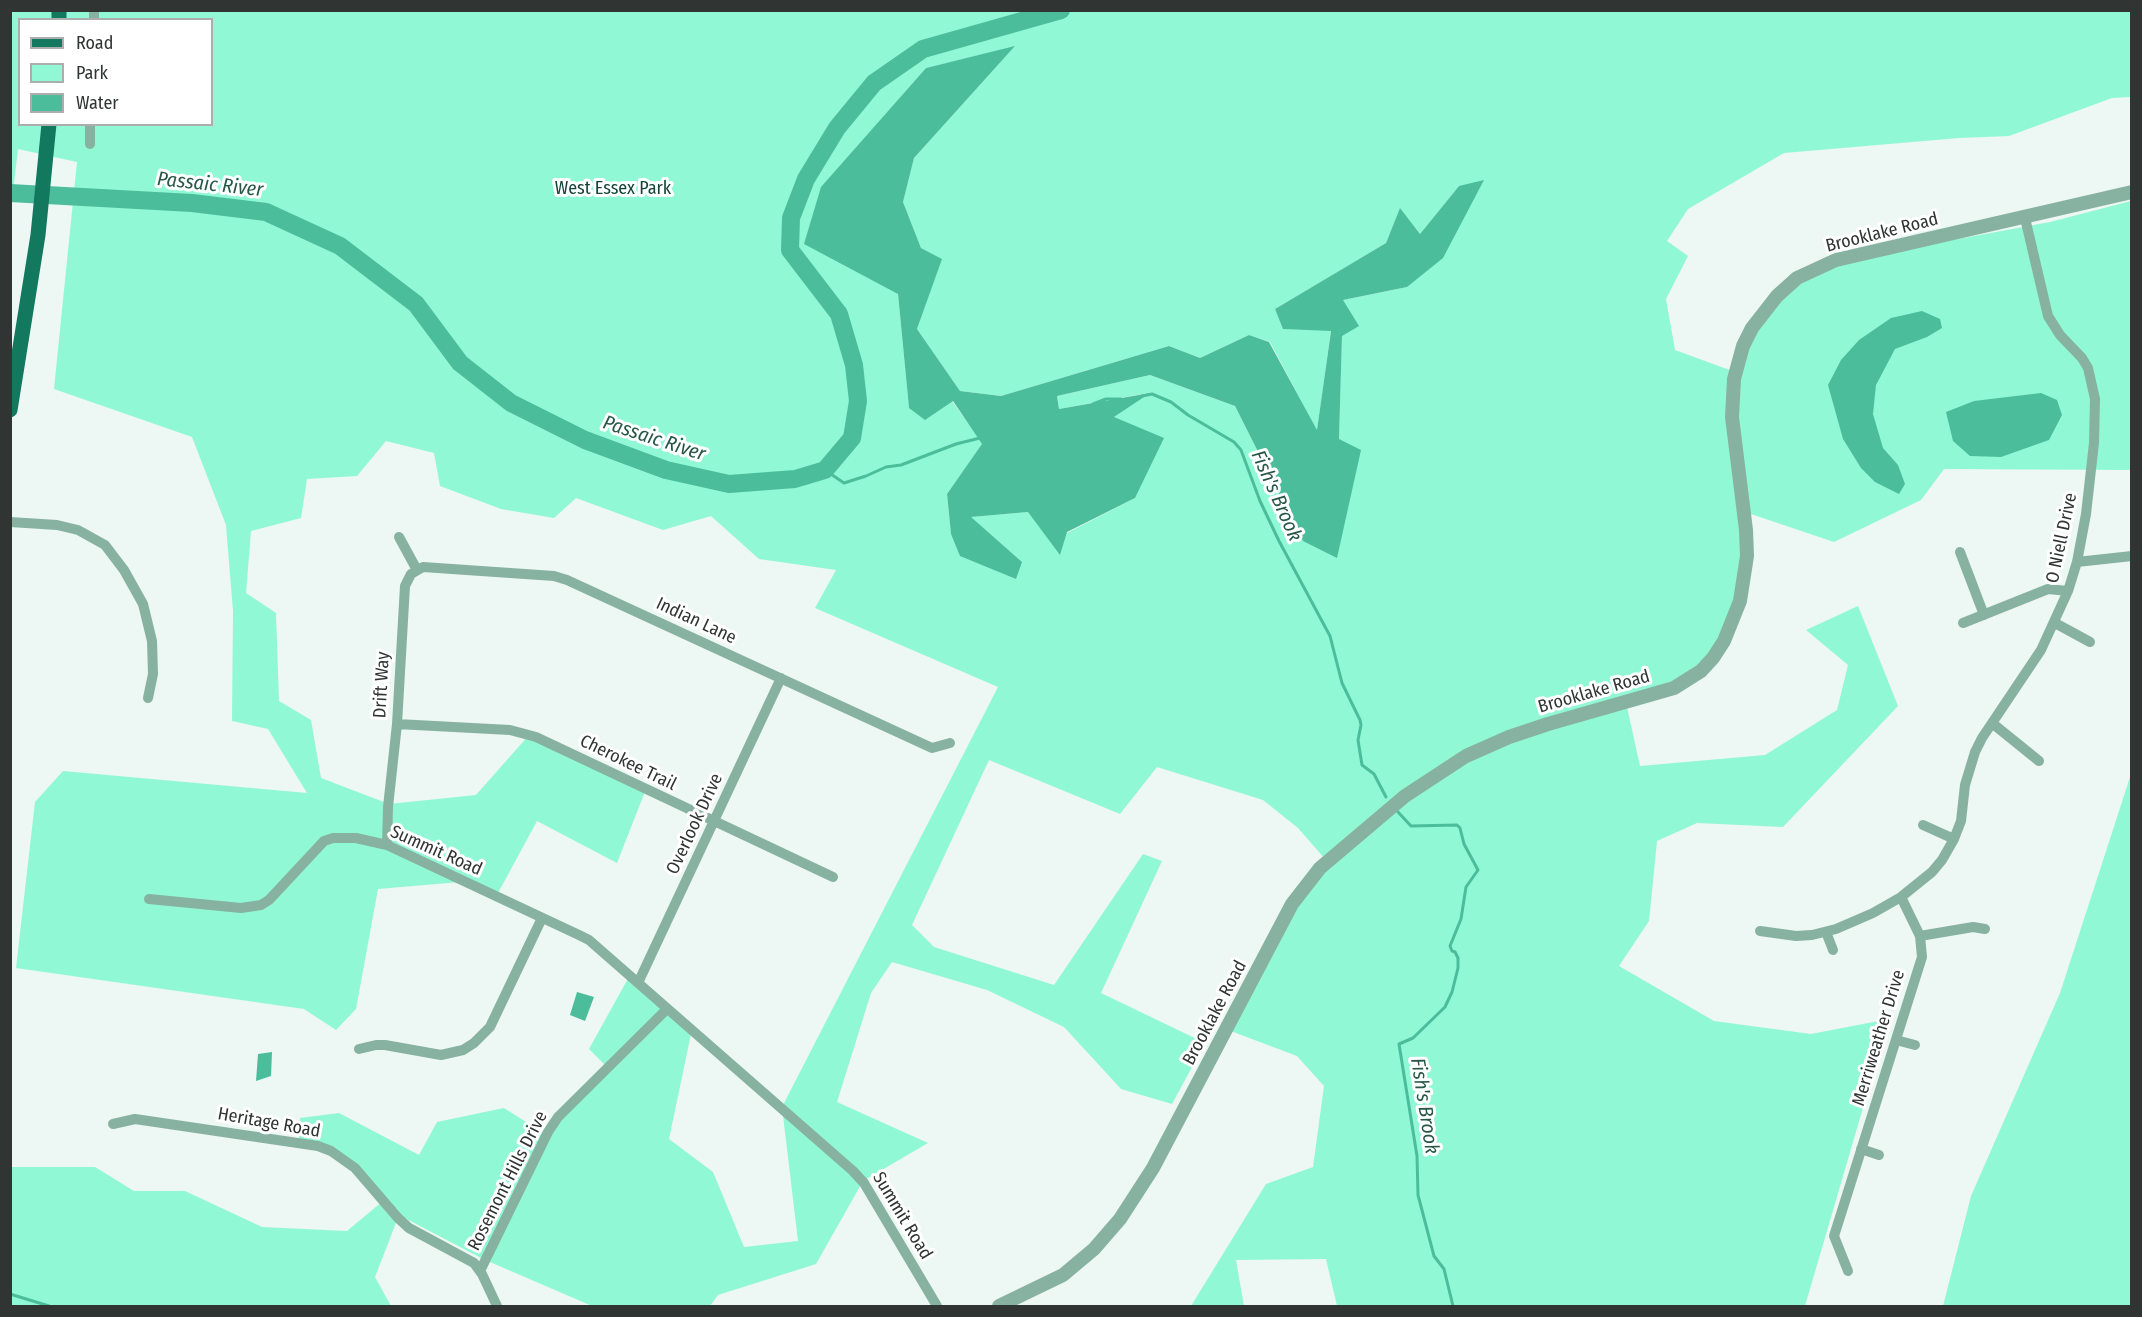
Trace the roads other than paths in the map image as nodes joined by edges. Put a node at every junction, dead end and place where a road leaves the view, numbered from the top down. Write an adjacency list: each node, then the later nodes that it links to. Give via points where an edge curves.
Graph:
1 (50, 126): 6 (main road, via 38,235)
2 (90, 126): 3 (street)
3 (90, 144)
4 (2132, 192): 5 (street, Brooklake Road)
5 (2025, 218): 11 (street, O Niell Drive, via 2048,316 2088,368 2095,399 2091,474); 49 (street, Brooklake Road, via 1836,260 1797,278 1777,296 1752,328 1735,372 1732,417 1746,530 1745,577 1735,616 1713,658 1674,688 1509,736 1475,751 1419,786 1346,844 1320,868 1292,904 1153,1168 1120,1219 1094,1249 1063,1275)
6 (10, 410)
7 (10, 522): 19 (street, via 57,525 78,530 105,544 143,604 152,641 153,674)
8 (399, 537): 12 (street)
9 (1960, 552): 14 (street)
10 (2132, 556): 11 (street)
11 (2077, 562): 13 (street, O Niell Drive)
12 (417, 570): 18 (street, Indian Lane, via 436,567 554,576); 21 (street, Drift Way, via 405,586)
13 (2068, 591): 14 (street, via 2048,589); 16 (street, O Niell Drive)
14 (1984, 615): 15 (street)
15 (1963, 623)
16 (2055, 623): 17 (street); 20 (street, O Niell Drive, via 2024,679)
17 (2090, 642)
18 (781, 678): 22 (street, Indian Lane, via 932,748); 24 (street, Overlook Drive)
19 (148, 698)
20 (1992, 723): 23 (street); 26 (street, O Niell Drive, via 1970,767)
21 (397, 724): 24 (street, Cherokee Trail, via 510,730 536,737); 27 (street, Drift Way)
22 (950, 743)
23 (2039, 761)
24 (714, 822): 28 (street, Cherokee Trail); 37 (street, Overlook Drive)
25 (1923, 825): 26 (street)
26 (1954, 839): 29 (street, O Niell Drive, via 1932,872)
27 (387, 845): 30 (street, Summit Road, via 356,838 324,841 269,900 250,908); 31 (street, Summit Road)
28 (833, 877)
29 (1901, 897): 34 (street, O Niell Drive); 35 (street)
30 (149, 899)
31 (542, 918): 37 (street, Summit Road, via 589,940); 41 (street, via 490,1027 474,1043 463,1050 441,1054 385,1045)
32 (1985, 929): 35 (street, via 1973,927)
33 (1760, 931): 34 (street, O Niell Drive, via 1796,936)
34 (1826, 932): 36 (street)
35 (1920, 936): 39 (street, Merriweather Drive, via 1922,957)
36 (1833, 951)
37 (638, 983): 38 (street)
38 (667, 1009): 45 (street, Rosemont Hills Drive, via 558,1117); 48 (street, Summit Road, via 854,1171)
39 (1896, 1040): 40 (street); 43 (street, Merriweather Drive)
40 (1916, 1045)
41 (359, 1049)
42 (113, 1124): 45 (street, Heritage Road, via 135,1119 318,1146 355,1168 409,1228 465,1257)
43 (1861, 1149): 44 (street); 46 (street, Merriweather Drive, via 1834,1236)
44 (1879, 1155)
45 (480, 1271): 47 (street, Heritage Road)
46 (1848, 1271)
47 (497, 1306)
48 (937, 1306)
49 (999, 1306)

